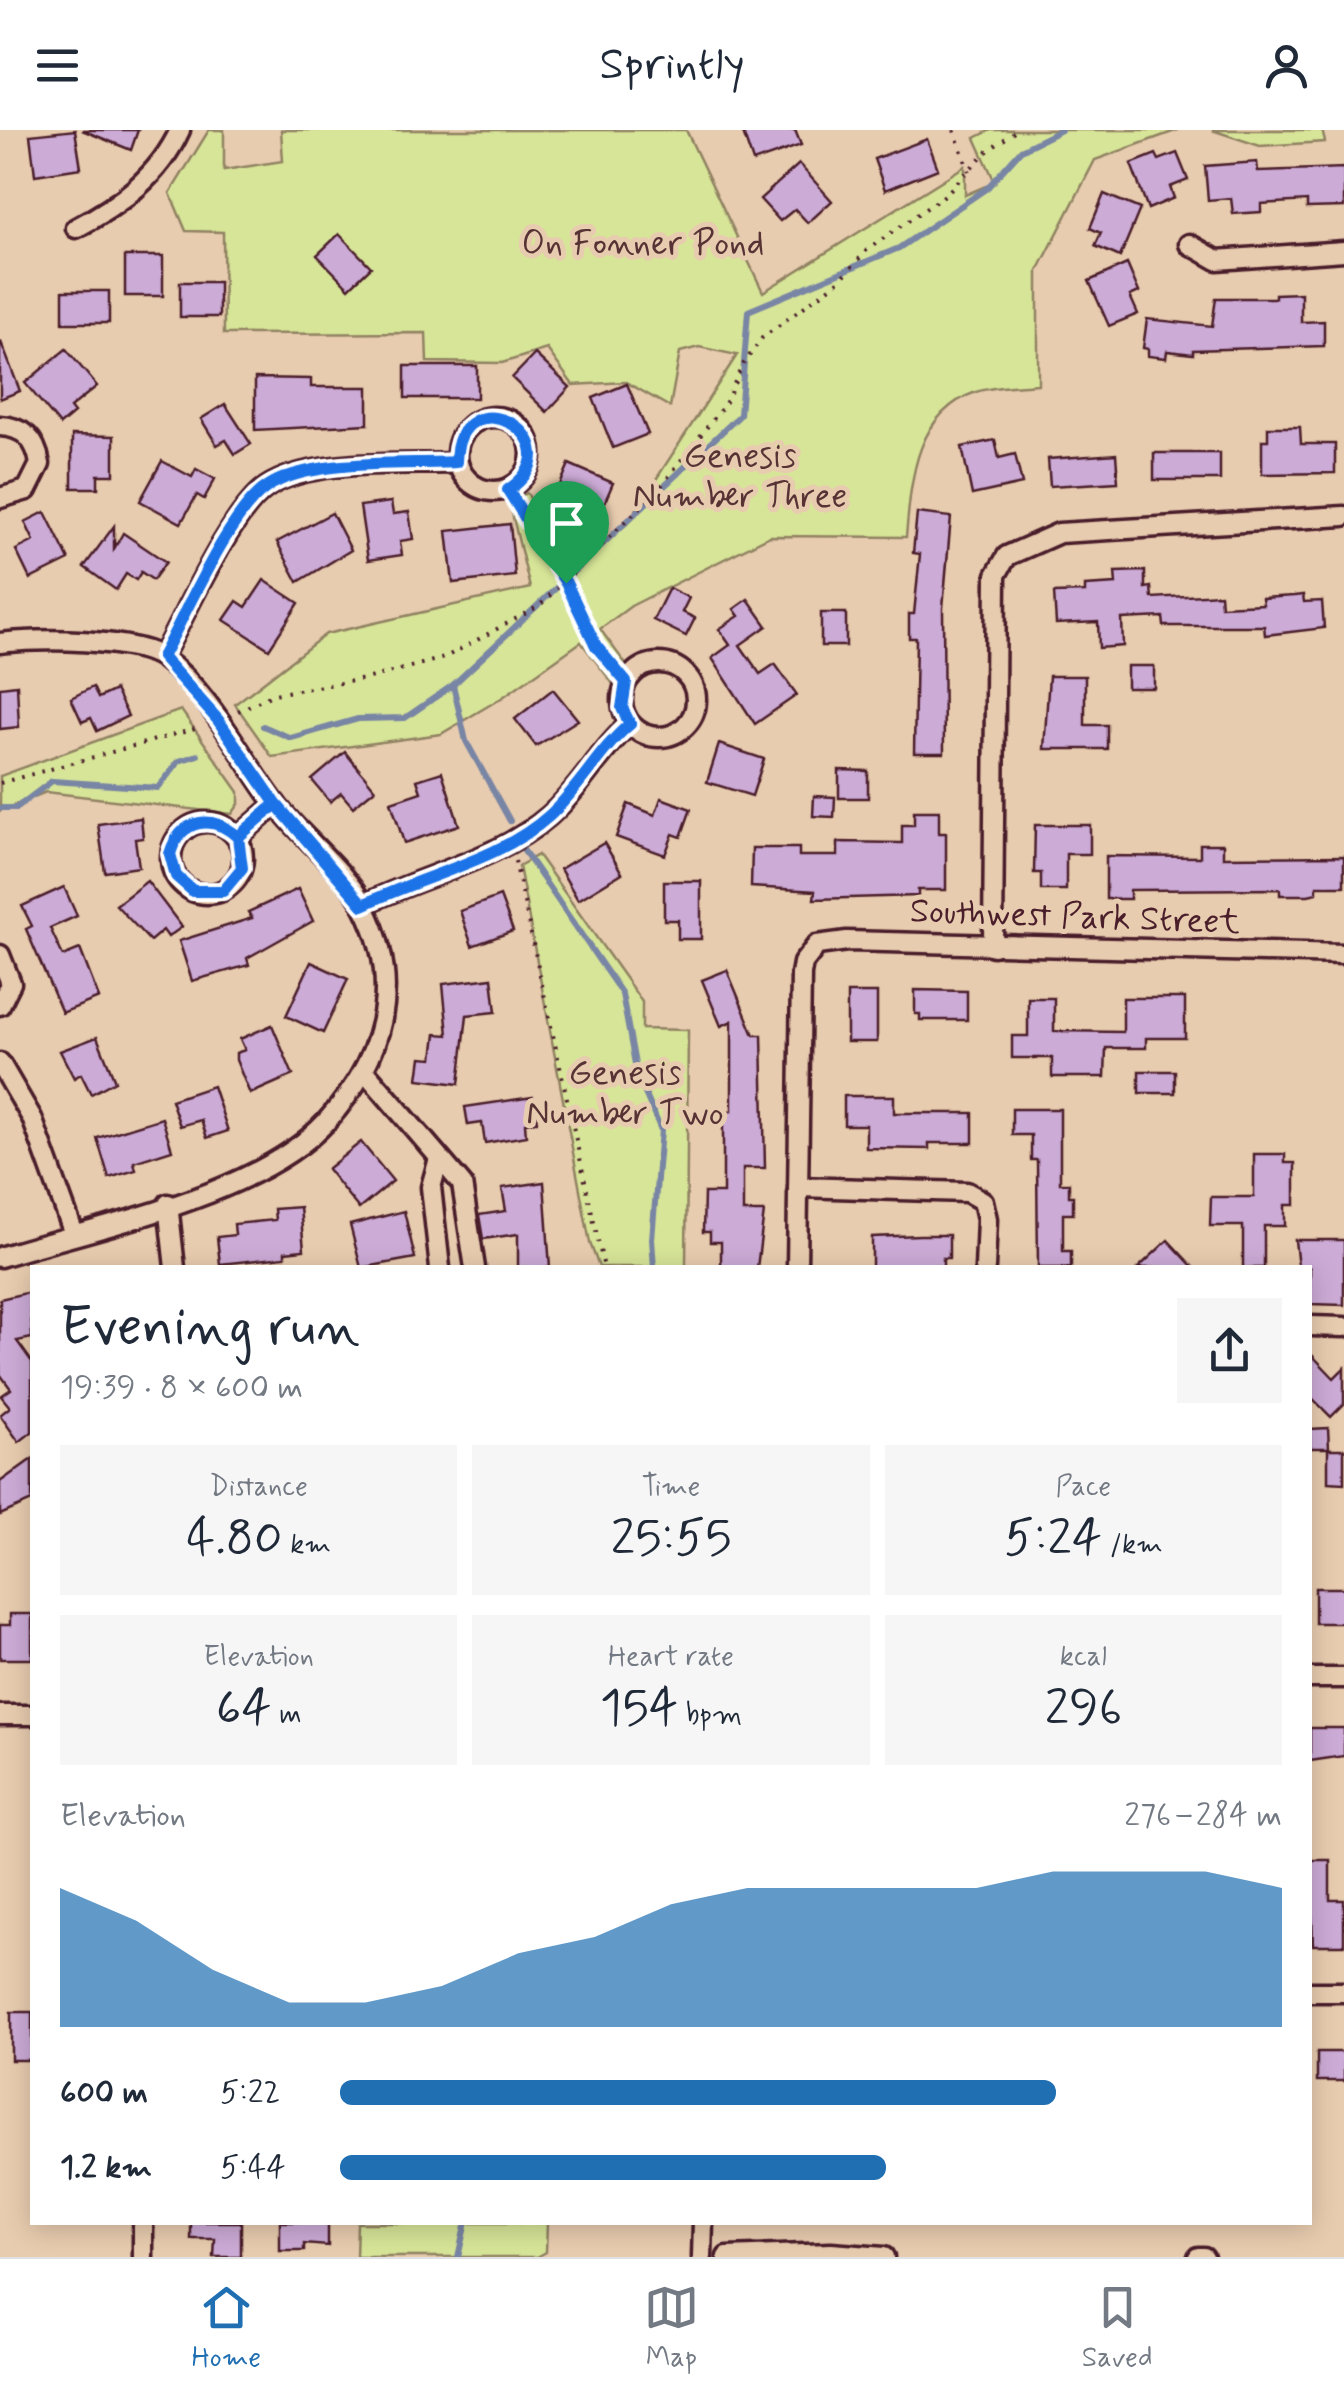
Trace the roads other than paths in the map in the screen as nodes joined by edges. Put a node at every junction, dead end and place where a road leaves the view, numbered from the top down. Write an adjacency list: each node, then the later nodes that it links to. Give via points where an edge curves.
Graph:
1 (180, 130): 2 (street, via 140,186)
2 (76, 228)
3 (1189, 244): 4 (street, via 1217,260)
4 (1344, 251)
5 (0, 426): 7 (street, via 30,437 40,464 27,490)
6 (456, 462): 6 (street, via 464,478 487,492 508,490 530,465 531,448 524,432 494,417 462,433); 10 (street, via 309,472 267,487 237,521)
7 (0, 498)
8 (1344, 516): 15 (street, via 1059,533 1007,556 998,567)
9 (0, 644): 10 (street, via 62,640)
10 (162, 657): 12 (street, via 218,720)
11 (630, 724): 11 (street, via 642,733 678,732 695,708 696,694 680,669 649,664 626,682 622,708); 14 (street, via 547,818)
12 (276, 804): 13 (street); 14 (street)
13 (238, 837): 13 (street, via 214,821 184,830 170,854 176,876 193,891 223,891 242,868)
14 (363, 905): 20 (street, via 388,975 383,1023)
15 (993, 946): 16 (street, Southwest Park Street); 22 (street, Southwest Park Street, via 826,941 809,953 800,994)
16 (1344, 954)
17 (0, 955): 18 (street, via 11,983)
18 (0, 1005)
19 (0, 1063): 24 (street, via 32,1118)
20 (364, 1070): 21 (street); 23 (street, via 326,1122 277,1162)
21 (438, 1162): 27 (street, via 431,1188); 28 (street, via 462,1184)
22 (798, 1188): 29 (street); 30 (street, via 967,1192 983,1201)
23 (168, 1204): 24 (street); 26 (street)
24 (74, 1234): 25 (street)
25 (0, 1257)
26 (175, 1265)
27 (440, 1265)
28 (475, 1265)
29 (797, 1265)
30 (985, 1265)
31 (1312, 1326): 32 (street)
32 (1344, 1327)
33 (1312, 1678): 34 (street)
34 (1344, 1678)
35 (0, 1715): 36 (street)
36 (30, 1715)
37 (1312, 1992): 38 (street)
38 (1344, 1992)
39 (144, 2225): 41 (street)
40 (703, 2225): 42 (street)
41 (143, 2257)
42 (702, 2257)
43 (727, 2257): 44 (street)
44 (884, 2257)

